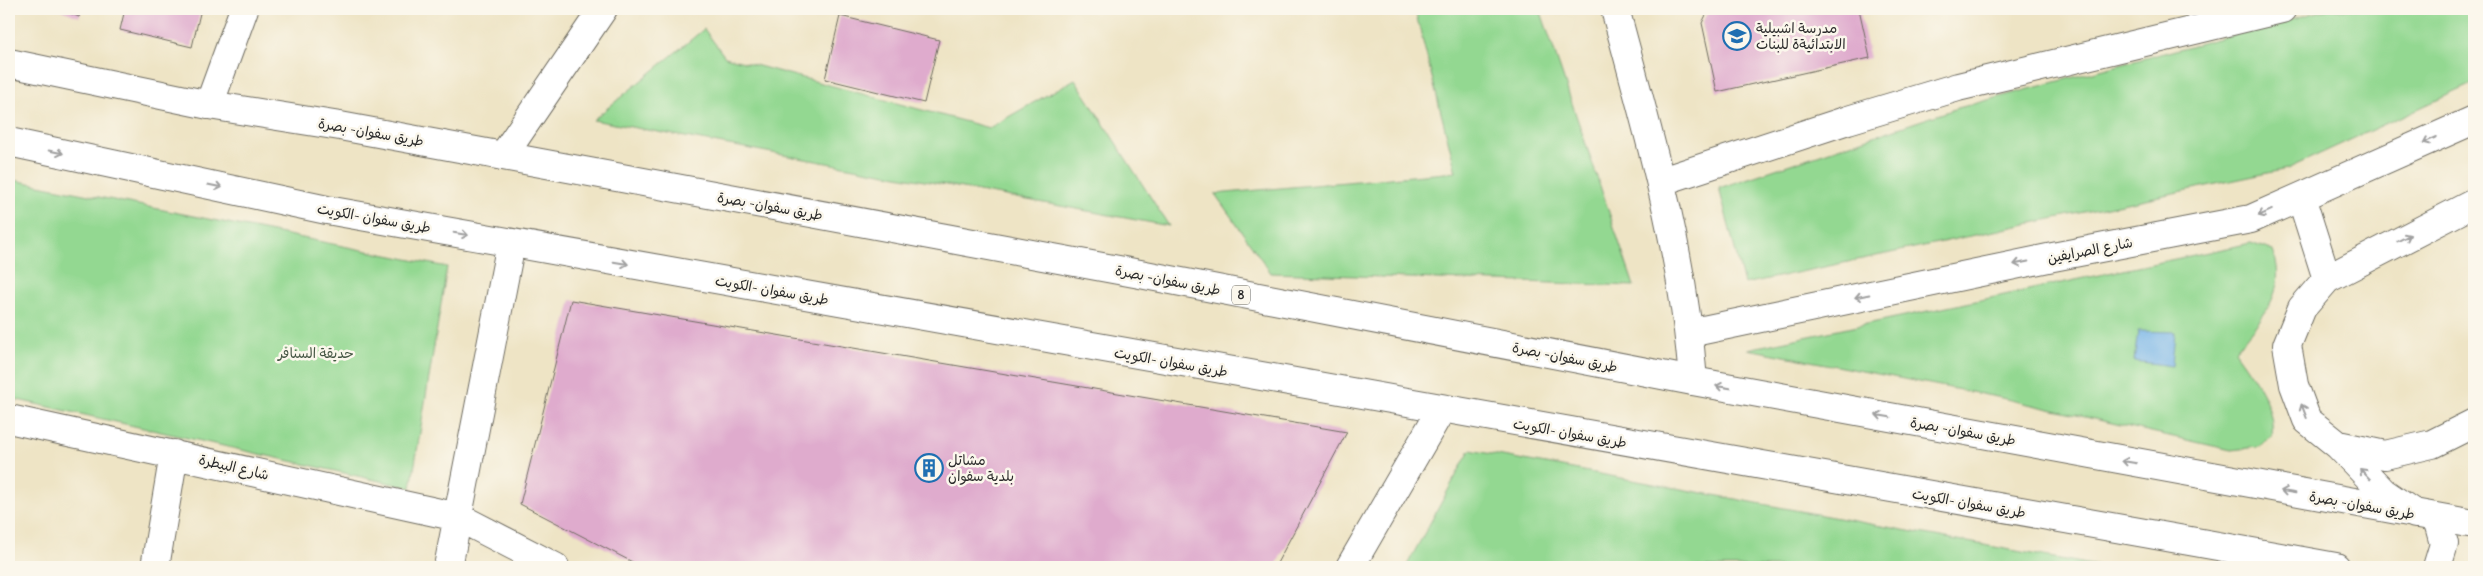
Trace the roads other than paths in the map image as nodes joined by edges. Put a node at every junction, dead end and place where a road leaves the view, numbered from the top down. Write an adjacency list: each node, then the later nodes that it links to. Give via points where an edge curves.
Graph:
1 (244, 9): 6 (main road)
2 (603, 9): 9 (main road)
3 (1615, 9): 10 (main road)
4 (2282, 9): 10 (main road, via 1958,87)
5 (9, 62): 6 (main road, طريق سفوان- بصرة / 8)
6 (209, 105): 9 (main road, طريق سفوان- بصرة / 8)
7 (2474, 120): 11 (main road, شارع الصرايفين, one-way to 11)
8 (9, 142): 13 (main road, طريق سفوان -الكويت, one-way to 13, via 327,210)
9 (503, 156): 16 (main road, طريق سفوان- بصرة / 8)
10 (1662, 181): 15 (main road)
11 (2301, 197): 14 (main road); 15 (main road, شارع الصرايفين, one-way to 15, via 2251,219)
12 (2474, 203): 14 (main road, one-way to 12)
13 (511, 243): 17 (main road, طريق سفوان -الكويت, one-way to 17); 22 (main road)
14 (2326, 279): 20 (main road, one-way to 14, via 2307,420 2294,385 2287,344 2302,308)
15 (1689, 333): 16 (main road)
16 (1693, 381): 23 (main road, طريق سفوان- بصرة / 8, one-way to 16)
17 (1441, 410): 28 (main road); 29 (main road, طريق سفوان -الكويت)
18 (9, 419): 21 (main road, شارع البيطرة)
19 (2474, 423): 20 (main road, via 2432,444 2385,455)
20 (2338, 445): 23 (main road, one-way to 20, via 2383,492)
21 (174, 454): 22 (main road, شارع البيطرة); 25 (main road)
22 (458, 517): 26 (main road); 27 (main road, شارع البيطرة)
23 (2427, 517): 24 (main road, طريق سفوان- بصرة / 8); 30 (main road, via 2444,544)
24 (2474, 524)
25 (155, 567)
26 (448, 567)
27 (555, 567)
28 (1350, 567)
29 (2336, 567)
30 (2437, 567)

